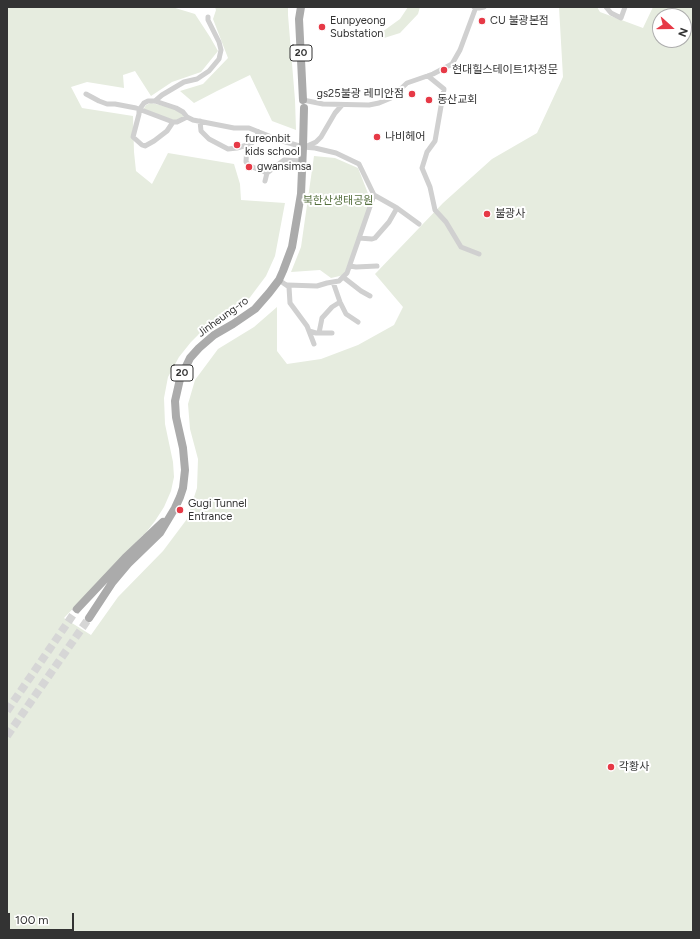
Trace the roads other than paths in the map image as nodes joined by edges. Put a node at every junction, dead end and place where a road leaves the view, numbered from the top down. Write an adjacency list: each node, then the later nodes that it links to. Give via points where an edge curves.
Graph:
1 (301, 7): 10 (main road, Jinheung-ro / 20, via 299,19)
2 (475, 7): 3 (street); 7 (street, via 460,50 452,64)
3 (484, 7)
4 (606, 7): 5 (street, via 621,18)
5 (625, 7)
6 (208, 17): 9 (street, via 219,42 219,59 209,71 184,82)
7 (428, 76): 11 (street, via 407,83 391,98 379,103); 26 (street, via 444,89 435,141 427,152 422,168 435,210 446,222 461,247)
8 (86, 94): 12 (street, via 99,102)
9 (155, 101): 12 (street, via 144,103); 13 (street, via 176,108)
10 (303, 104): 11 (street); 18 (main road, Jinheung-ro / 20)
11 (342, 105): 18 (street, via 321,137)
12 (139, 110): 15 (street); 15 (street, via 133,137 142,145 154,141 167,131)
13 (187, 117): 14 (street); 15 (street)
14 (200, 121): 16 (street, via 234,128 249,128); 17 (street, via 201,132 217,144 228,149)
15 (173, 122)
16 (259, 132): 17 (street); 18 (street)
17 (247, 145): 20 (street, via 246,162)
18 (303, 148): 19 (main road, Jinheung-ro / 20); 22 (street, via 336,153 359,164)
19 (302, 161): 20 (street, via 284,160); 30 (main road, Jinheung-ro / 20, via 296,228 292,247)
20 (267, 173): 21 (street)
21 (265, 181)
22 (374, 195): 23 (street); 25 (street)
23 (398, 208): 24 (street); 25 (street, via 375,238)
24 (419, 224)
25 (360, 238): 27 (street)
26 (479, 254)
27 (350, 266): 28 (street); 29 (street, via 347,274)
28 (376, 266)
29 (343, 276): 31 (street, via 339,281); 33 (street)
30 (279, 280): 32 (street); 40 (main road, Jinheung-ro / 20, via 255,309 214,335 199,348 183,370 175,406 185,470 183,488)
31 (333, 282): 32 (street, via 317,286); 34 (street)
32 (287, 285): 36 (street, via 290,303)
33 (370, 296)
34 (340, 302): 35 (street, via 346,314); 37 (street, via 322,318)
35 (358, 322)
36 (309, 331): 37 (street); 39 (street)
37 (318, 332): 38 (street)
38 (332, 333)
39 (314, 344)
40 (171, 515): 41 (main road, Jinheung-ro / 20, via 125,558); 42 (main road, Jinheung-ro / 20, via 160,533 128,564)
41 (77, 609)
42 (88, 618)

